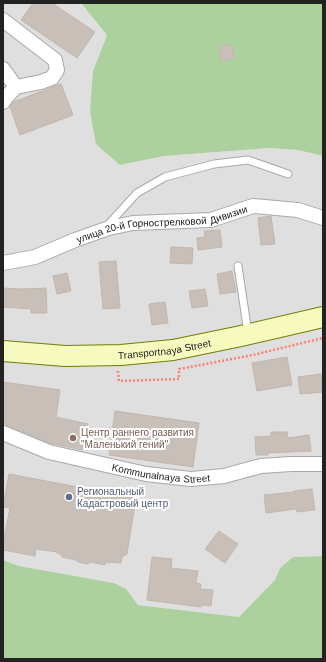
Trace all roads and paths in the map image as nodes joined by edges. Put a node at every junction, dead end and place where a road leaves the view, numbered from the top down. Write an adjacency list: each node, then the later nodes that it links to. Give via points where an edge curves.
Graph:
1 (3, 20): 3 (street, via 55,60 57,70 52,78)
2 (3, 69): 3 (street)
3 (16, 87): 4 (street)
4 (3, 102)
5 (288, 174): 7 (lane, via 248,160 214,164 165,178 137,193)
6 (323, 218): 7 (street, улица 20-й Горнострелковой Дивизии, via 298,210 253,206 211,220 133,223)
7 (104, 230): 8 (street, улица 20-й Горнострелковой Дивизии, via 35,258)
8 (3, 263)
9 (238, 266): 11 (lane)
10 (323, 317): 11 (main road, Transportnaya Street)
11 (248, 334): 13 (main road, Transportnaya Street, via 173,350 121,355 65,356)
12 (323, 338): 14 (path, via 178,369 179,379 119,381 118,370)
13 (3, 352)
14 (111, 371)
15 (3, 433): 16 (street, Kommunalnaya Street, via 49,452 146,474 191,479 224,476 261,466)
16 (323, 464)

